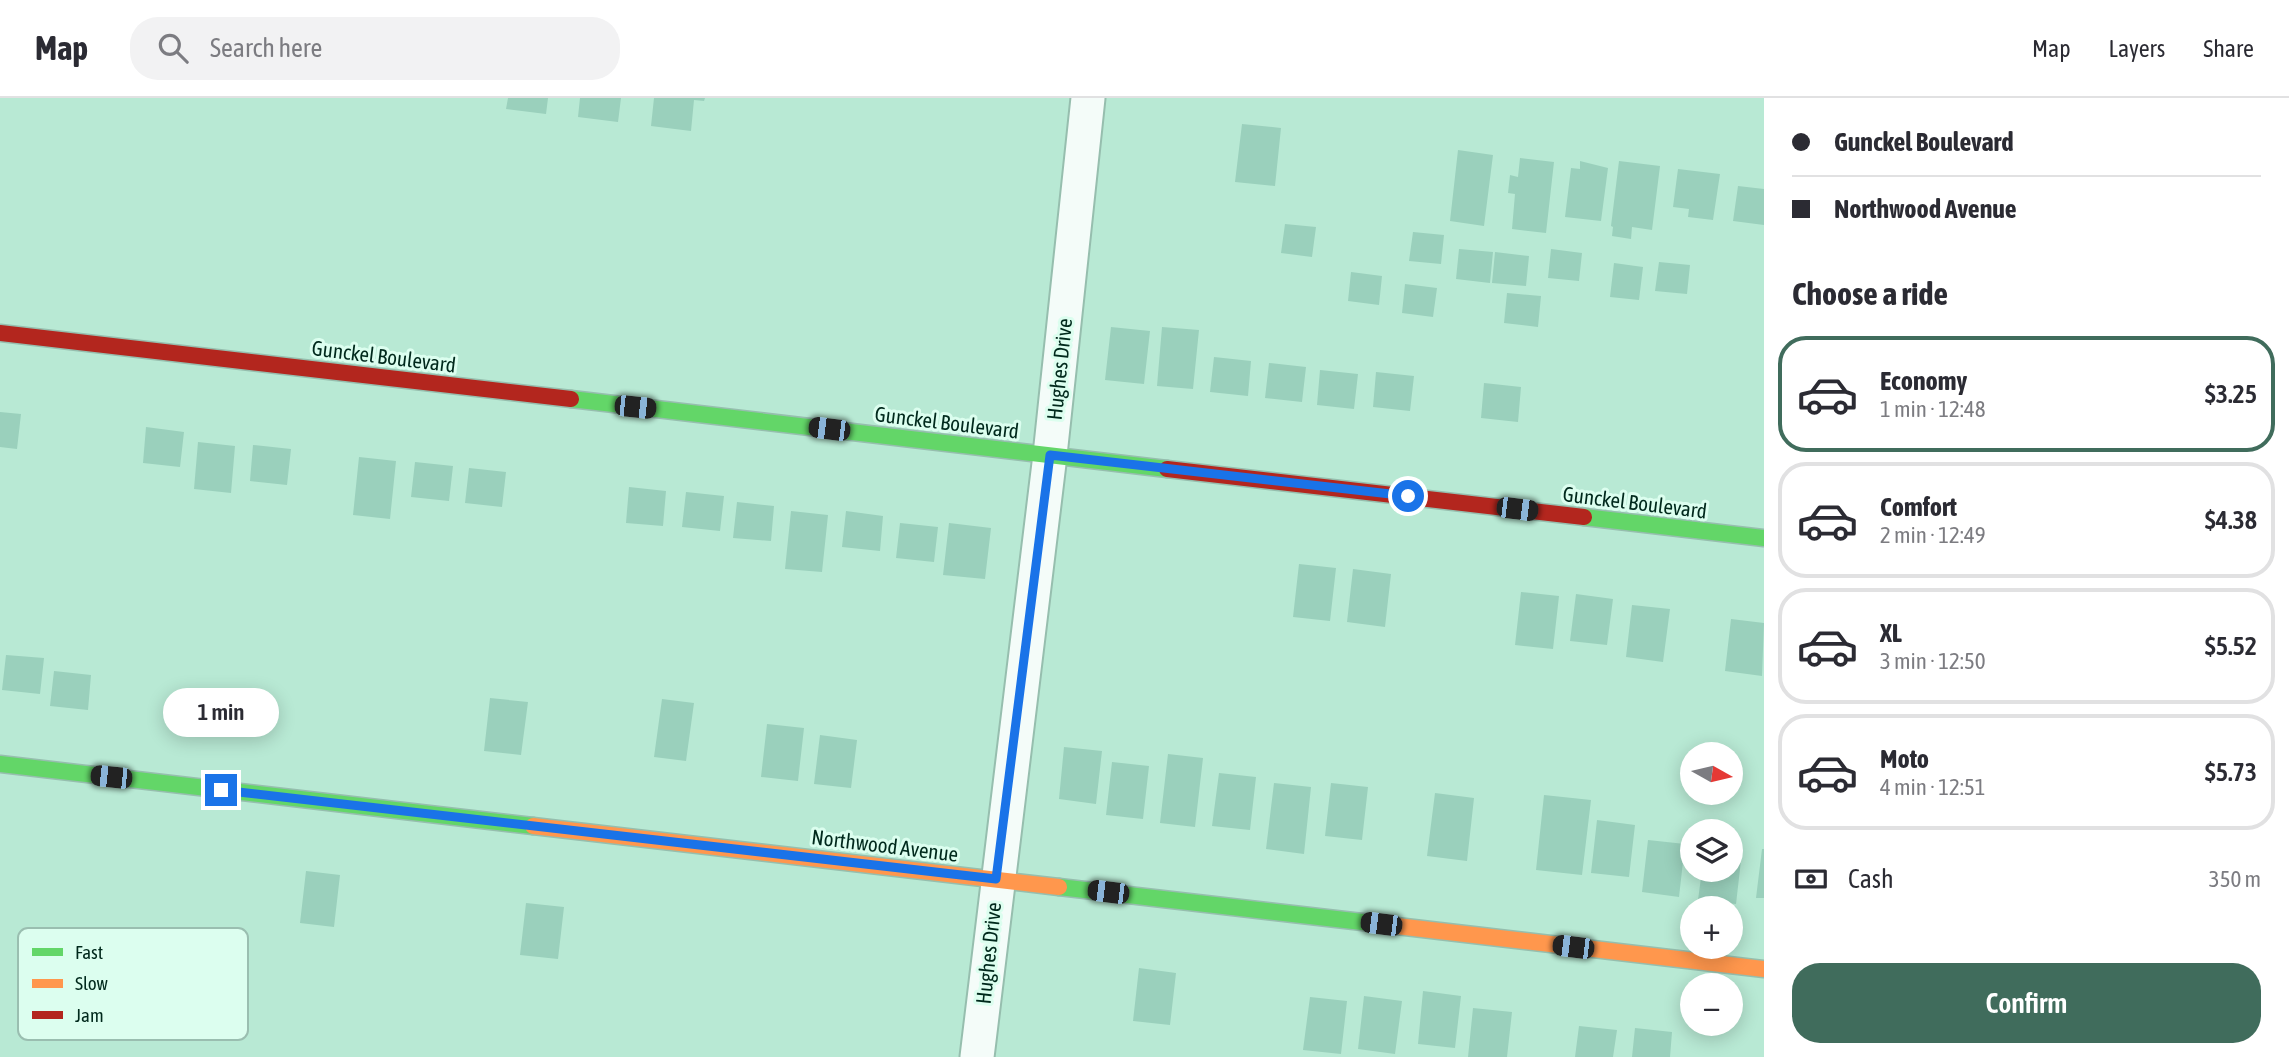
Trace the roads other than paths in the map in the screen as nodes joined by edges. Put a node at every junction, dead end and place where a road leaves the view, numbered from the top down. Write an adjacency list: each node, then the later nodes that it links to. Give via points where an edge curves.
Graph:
1 (1088, 98): 3 (street, Hughes Drive)
2 (0, 333): 3 (street, Gunckel Boulevard)
3 (1050, 455): 4 (street, Gunckel Boulevard); 6 (street, Hughes Drive)
4 (1764, 538)
5 (0, 764): 6 (street, Northwood Avenue)
6 (996, 879): 7 (street, Northwood Avenue); 8 (street, Hughes Drive)
7 (1764, 969)
8 (976, 1057)

